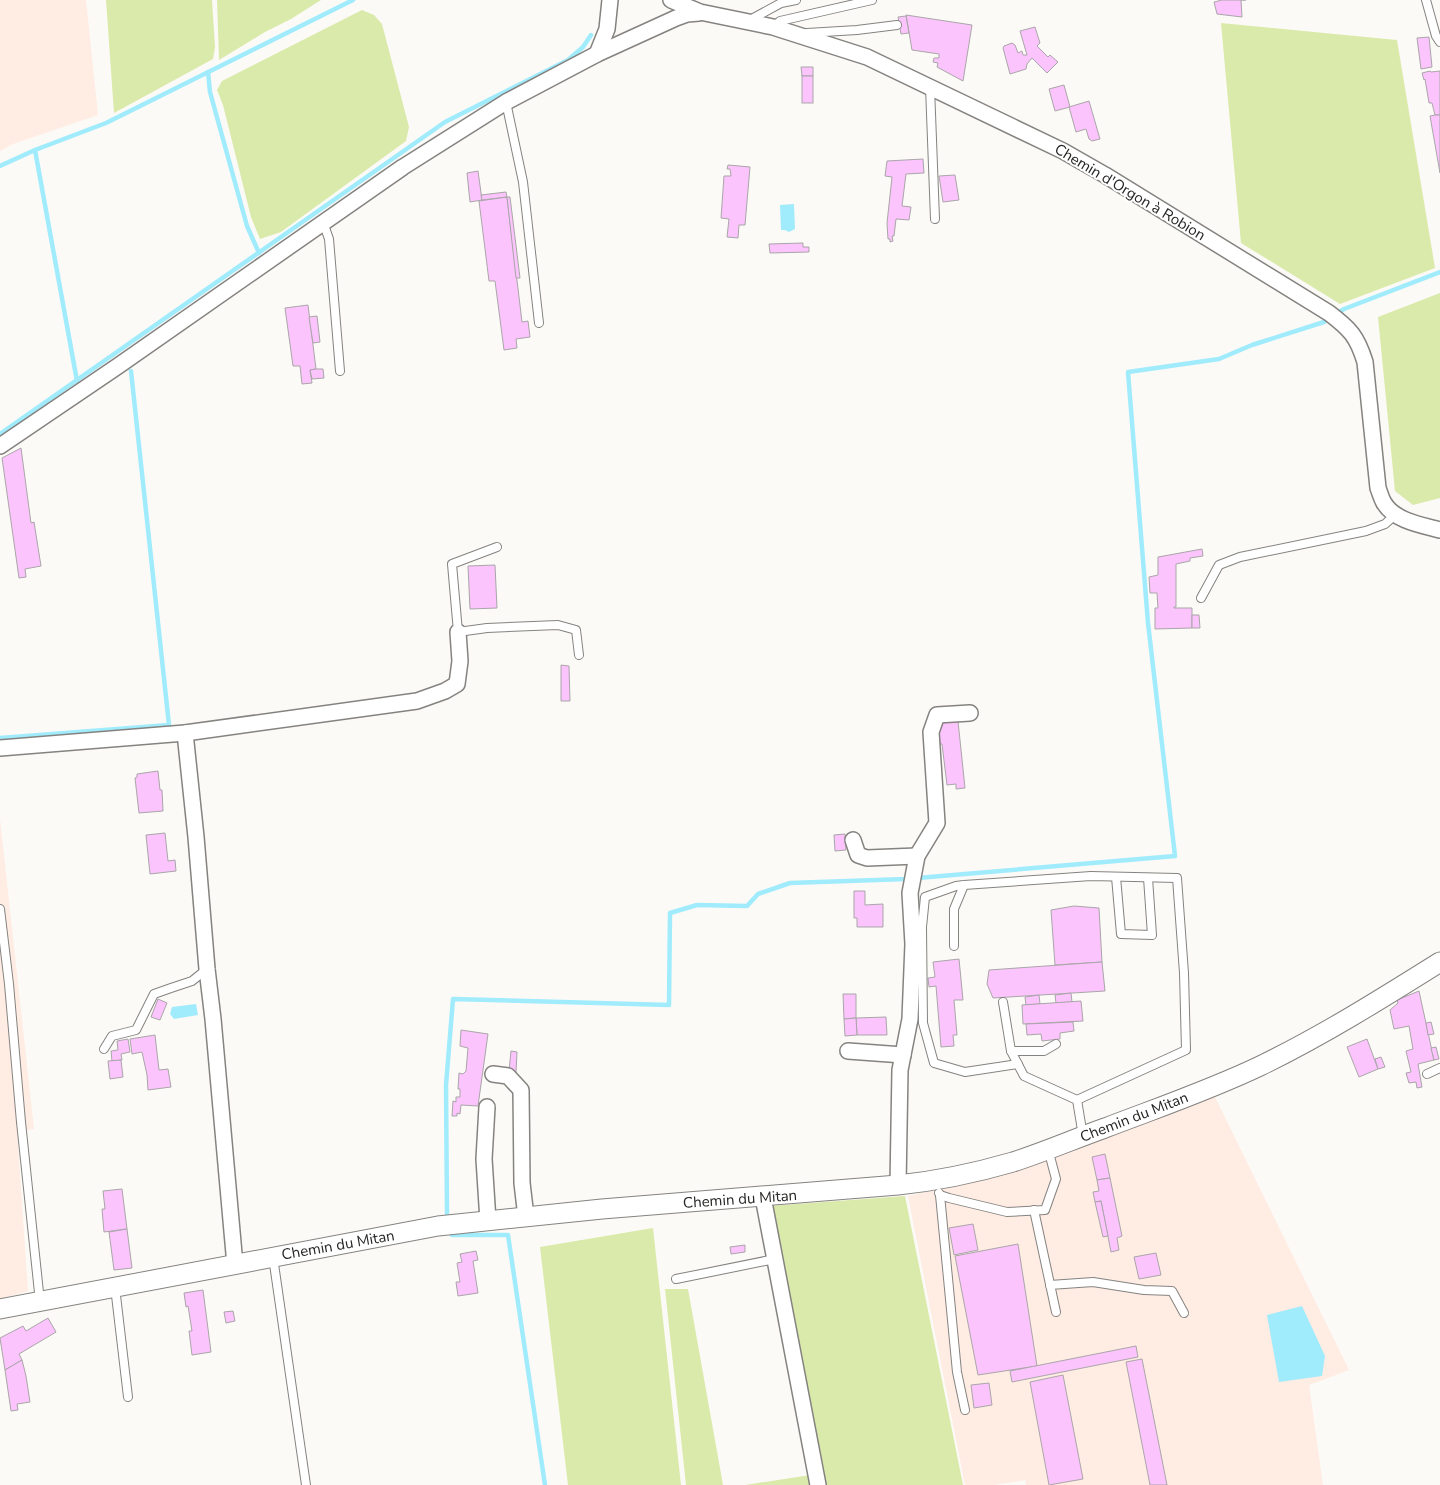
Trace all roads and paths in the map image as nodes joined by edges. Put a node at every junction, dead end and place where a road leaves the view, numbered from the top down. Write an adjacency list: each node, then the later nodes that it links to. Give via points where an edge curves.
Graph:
1 (610, 0): 12 (street, via 607,29)
2 (671, 0): 6 (street, Chemin d'Orgon à Robion)
3 (796, 0): 7 (lane, via 781,3)
4 (871, 0): 9 (lane, via 780,21)
5 (1426, 0): 11 (lane)
6 (700, 12): 7 (street, Chemin d'Orgon à Robion); 12 (street, via 676,18)
7 (746, 22): 9 (street, Chemin d'Orgon à Robion)
8 (897, 25): 10 (lane)
9 (773, 27): 10 (street, Chemin d'Orgon à Robion)
10 (797, 34): 13 (street, Chemin d'Orgon à Robion, via 867,57)
11 (1440, 42)
12 (597, 54): 14 (street)
13 (930, 87): 15 (lane); 20 (street, Chemin d'Orgon à Robion, via 1097,170 1329,313 1348,328 1360,345 1365,362 1378,488 1384,503)
14 (506, 102): 16 (street); 17 (lane, via 523,182)
15 (935, 219)
16 (323, 222): 18 (lane, via 328,239); 19 (street)
17 (539, 323)
18 (340, 371)
19 (0, 446)
20 (1396, 515): 21 (street, Chemin d'Orgon à Robion); 23 (lane, via 1385,524 1366,531 1240,557 1220,565)
21 (1440, 530)
22 (496, 547): 24 (lane, via 452,564)
23 (1201, 598)
24 (458, 632): 25 (lane, via 558,625 576,630); 27 (street, via 460,661 457,684 444,692 417,701)
25 (579, 655)
26 (970, 714): 30 (street, via 937,715 931,732 938,823)
27 (185, 733): 28 (street); 37 (street)
28 (0, 748)
29 (853, 840): 30 (street, via 858,855 867,858)
30 (918, 856): 43 (street, via 904,918 913,944 910,1019)
31 (1116, 877): 32 (lane); 32 (lane, via 1121,934 1152,935); 33 (lane)
32 (1148, 878): 48 (lane, via 1177,878 1186,1050)
33 (964, 885): 35 (lane, via 954,909); 44 (lane, via 925,897 922,927 923,1023 934,1063 965,1072)
34 (0, 909): 64 (lane)
35 (954, 946)
36 (1440, 962): 50 (street, Chemin du Mitan, via 1300,1046 1258,1067)
37 (207, 969): 40 (lane, via 192,982 154,994 136,1030 112,1036); 60 (street)
38 (1003, 1002): 42 (lane)
39 (1056, 1044): 42 (lane, via 1044,1052)
40 (104, 1048)
41 (848, 1051): 43 (street)
42 (1011, 1051): 44 (lane)
43 (903, 1055): 52 (street)
44 (1018, 1064): 48 (lane, via 1024,1076)
45 (1440, 1068): 47 (lane)
46 (493, 1074): 56 (street, via 508,1076 521,1090 522,1183)
47 (1426, 1074)
48 (1077, 1100): 50 (lane)
49 (487, 1107): 57 (street, via 484,1160)
50 (1084, 1136): 51 (street, Chemin du Mitan)
51 (1048, 1150): 53 (street, Chemin du Mitan, via 960,1176); 55 (lane, via 1056,1179 1045,1210)
52 (898, 1186): 53 (street, Chemin du Mitan); 54 (street, Chemin du Mitan)
53 (937, 1188): 55 (lane, via 949,1198 1007,1212); 69 (lane, via 957,1372)
54 (763, 1197): 56 (street, Chemin du Mitan); 59 (street)
55 (1034, 1210): 62 (lane)
56 (526, 1217): 57 (street, Chemin du Mitan)
57 (488, 1221): 58 (street, Chemin du Mitan, via 438,1226)
58 (274, 1257): 60 (street, Chemin du Mitan); 70 (lane)
59 (775, 1259): 61 (lane); 71 (street)
60 (235, 1264): 63 (street, Chemin du Mitan)
61 (676, 1279)
62 (1050, 1285): 66 (lane); 67 (lane, via 1093,1282 1172,1291)
63 (115, 1287): 64 (street, Chemin du Mitan); 68 (lane)
64 (40, 1302): 65 (street, Chemin du Mitan)
65 (0, 1309)
66 (1056, 1312)
67 (1184, 1313)
68 (128, 1397)
69 (965, 1410)
70 (306, 1485)
71 (818, 1485)

